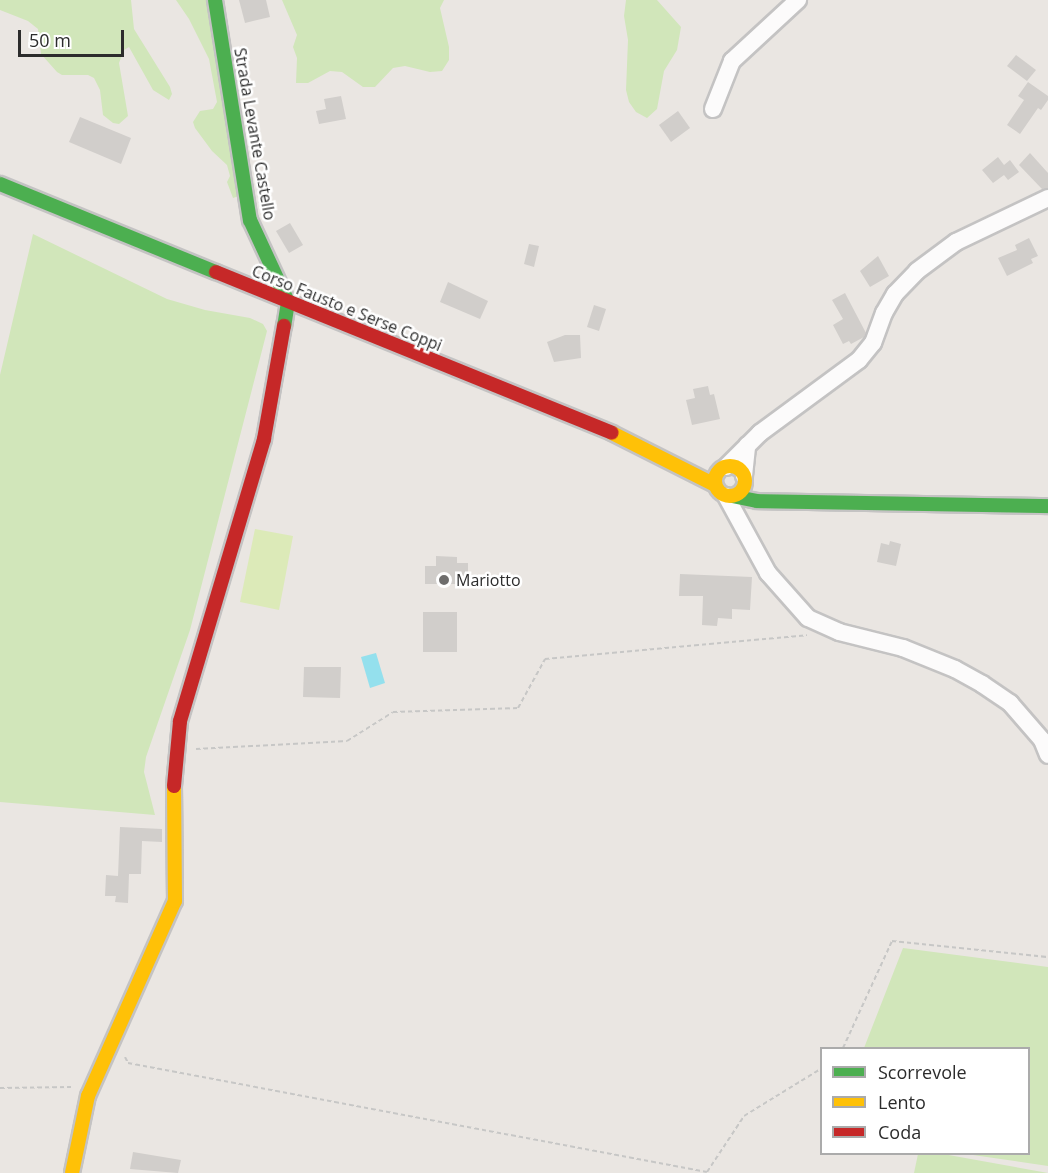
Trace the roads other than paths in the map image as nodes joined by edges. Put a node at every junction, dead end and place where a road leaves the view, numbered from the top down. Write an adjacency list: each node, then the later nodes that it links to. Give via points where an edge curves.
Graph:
1 (215, 0): 6 (street, Strada Levante Castello, via 250,220)
2 (798, 0): 3 (street, via 732,61)
3 (713, 108)
4 (0, 184): 6 (street, Corso Fausto e Serse Coppi)
5 (1048, 198): 7 (street, via 956,242 917,270 895,294 873,344 860,360)
6 (288, 302): 8 (street, Corso Fausto e Serse Coppi, via 612,433); 15 (street, via 264,439 180,721 176,750 175,901 92,1087 77,1138)
7 (747, 445): 9 (street); 10 (street)
8 (680, 465): 9 (street); 11 (street, Corso Fausto e Serse Coppi)
9 (724, 468): 10 (street, via 739,469); 11 (street, via 717,474)
10 (752, 481): 11 (street, via 740,493); 12 (street)
11 (724, 492): 12 (street, via 757,501); 14 (street, via 768,573 808,618 839,632 903,648 982,684 1010,703 1042,740)
12 (797, 501): 13 (street)
13 (1048, 506)
14 (1048, 755)
15 (72, 1173)

